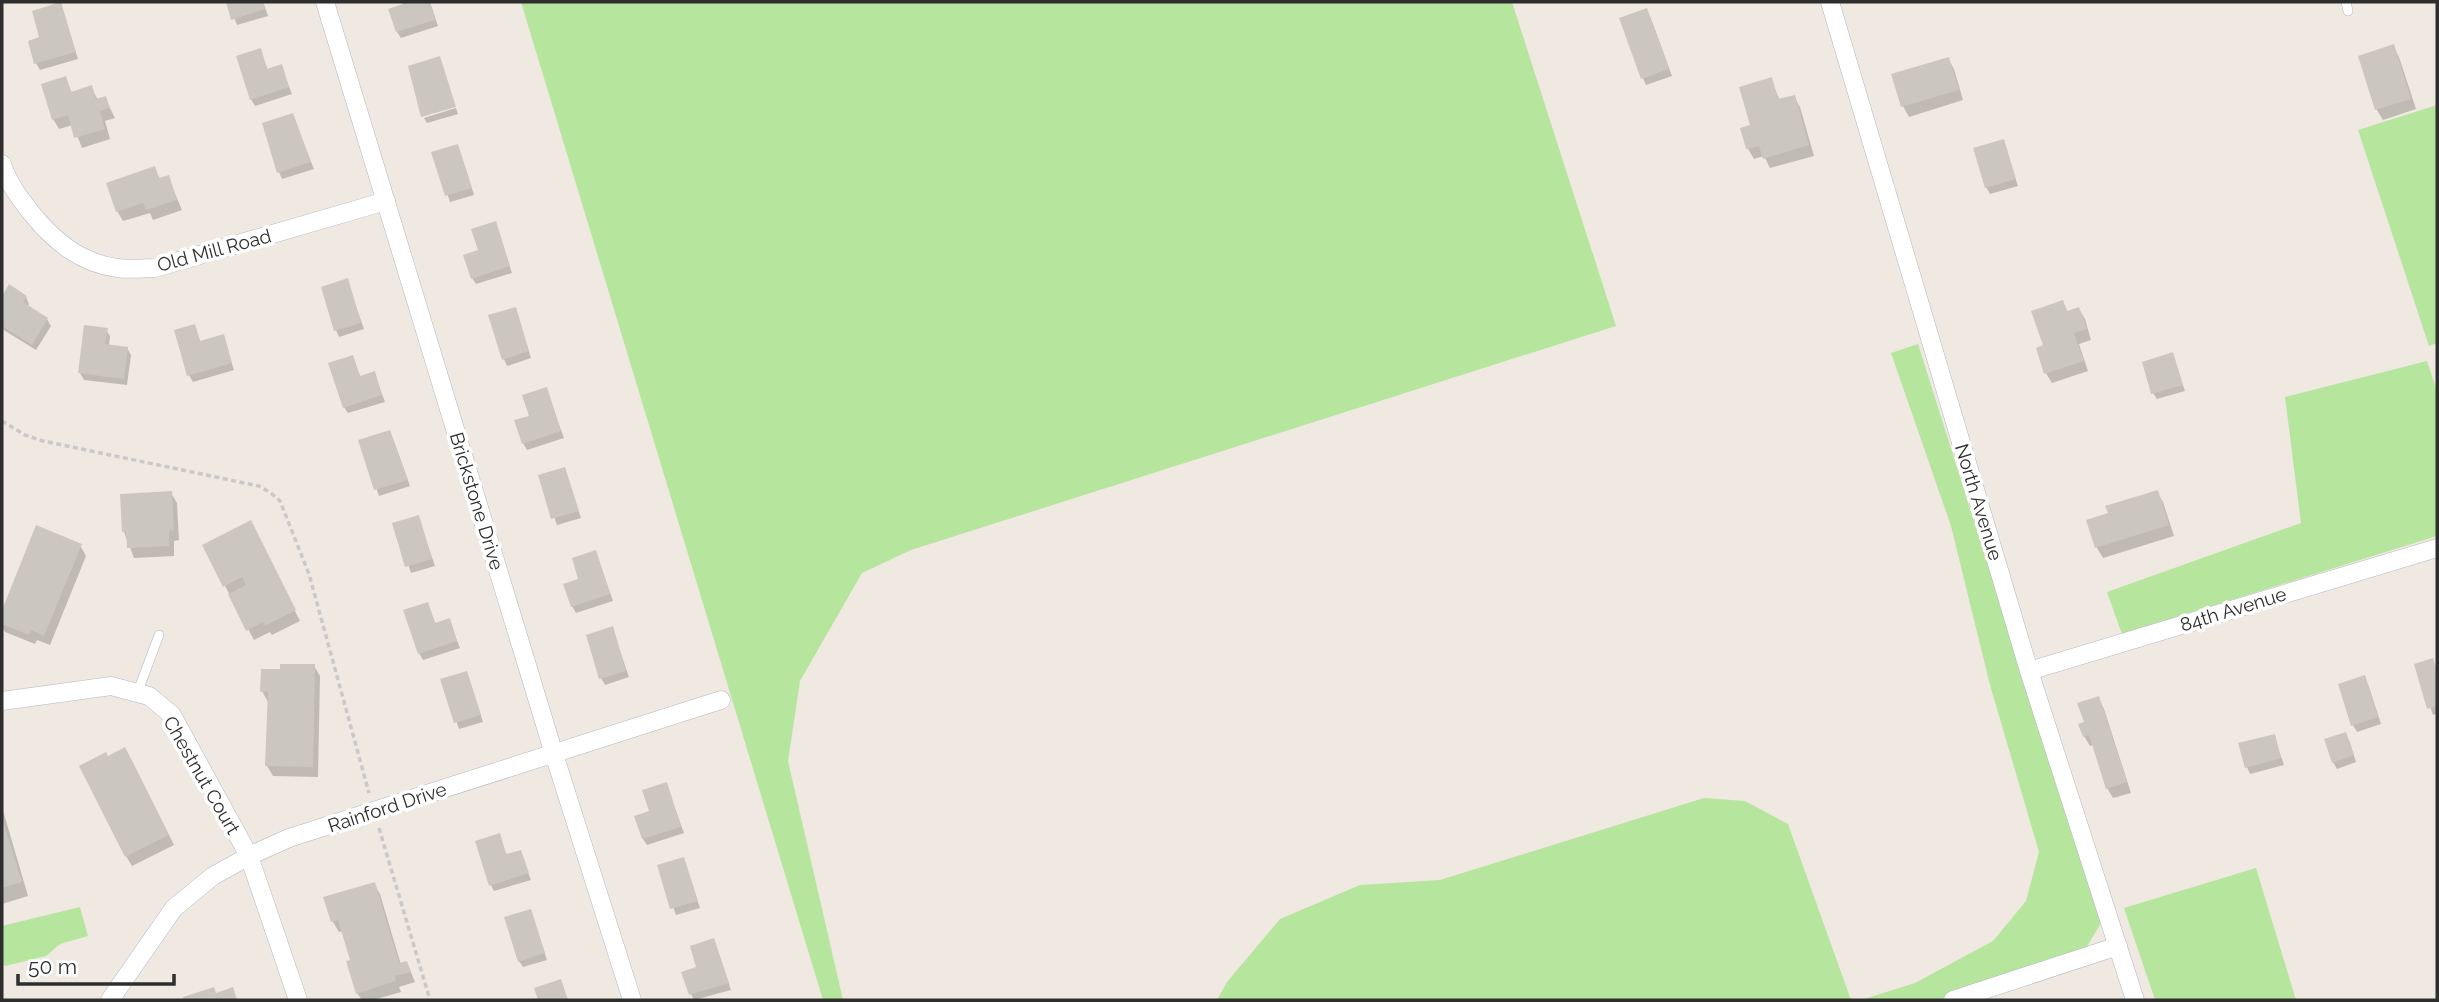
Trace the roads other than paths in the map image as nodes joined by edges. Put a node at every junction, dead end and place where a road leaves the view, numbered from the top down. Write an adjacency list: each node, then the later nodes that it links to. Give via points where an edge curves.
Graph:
1 (325, 2): 4 (street, Brickstone Drive)
2 (1830, 2): 7 (street, North Avenue)
3 (2, 164): 4 (street, Old Mill Road, via 26,206 50,235 75,254 117,268 155,268)
4 (386, 201): 11 (street, Brickstone Drive)
5 (2437, 548): 7 (street, 84th Avenue)
6 (159, 635): 8 (lane)
7 (2029, 671): 13 (street, North Avenue)
8 (138, 691): 10 (street, Chestnut Court, via 111,686); 12 (street, Chestnut Court, via 172,715)
9 (721, 700): 11 (street, Rainford Drive)
10 (2, 701)
11 (554, 754): 12 (street, Rainford Drive, via 289,838); 16 (street, Brickstone Drive)
12 (248, 856): 14 (street, Rainford Drive, via 213,876 174,908); 15 (street, Chestnut Court)
13 (2118, 946): 17 (street); 18 (street, North Avenue)
14 (110, 1000)
15 (298, 1000)
16 (632, 1000)
17 (1953, 1000)
18 (2135, 1000)

